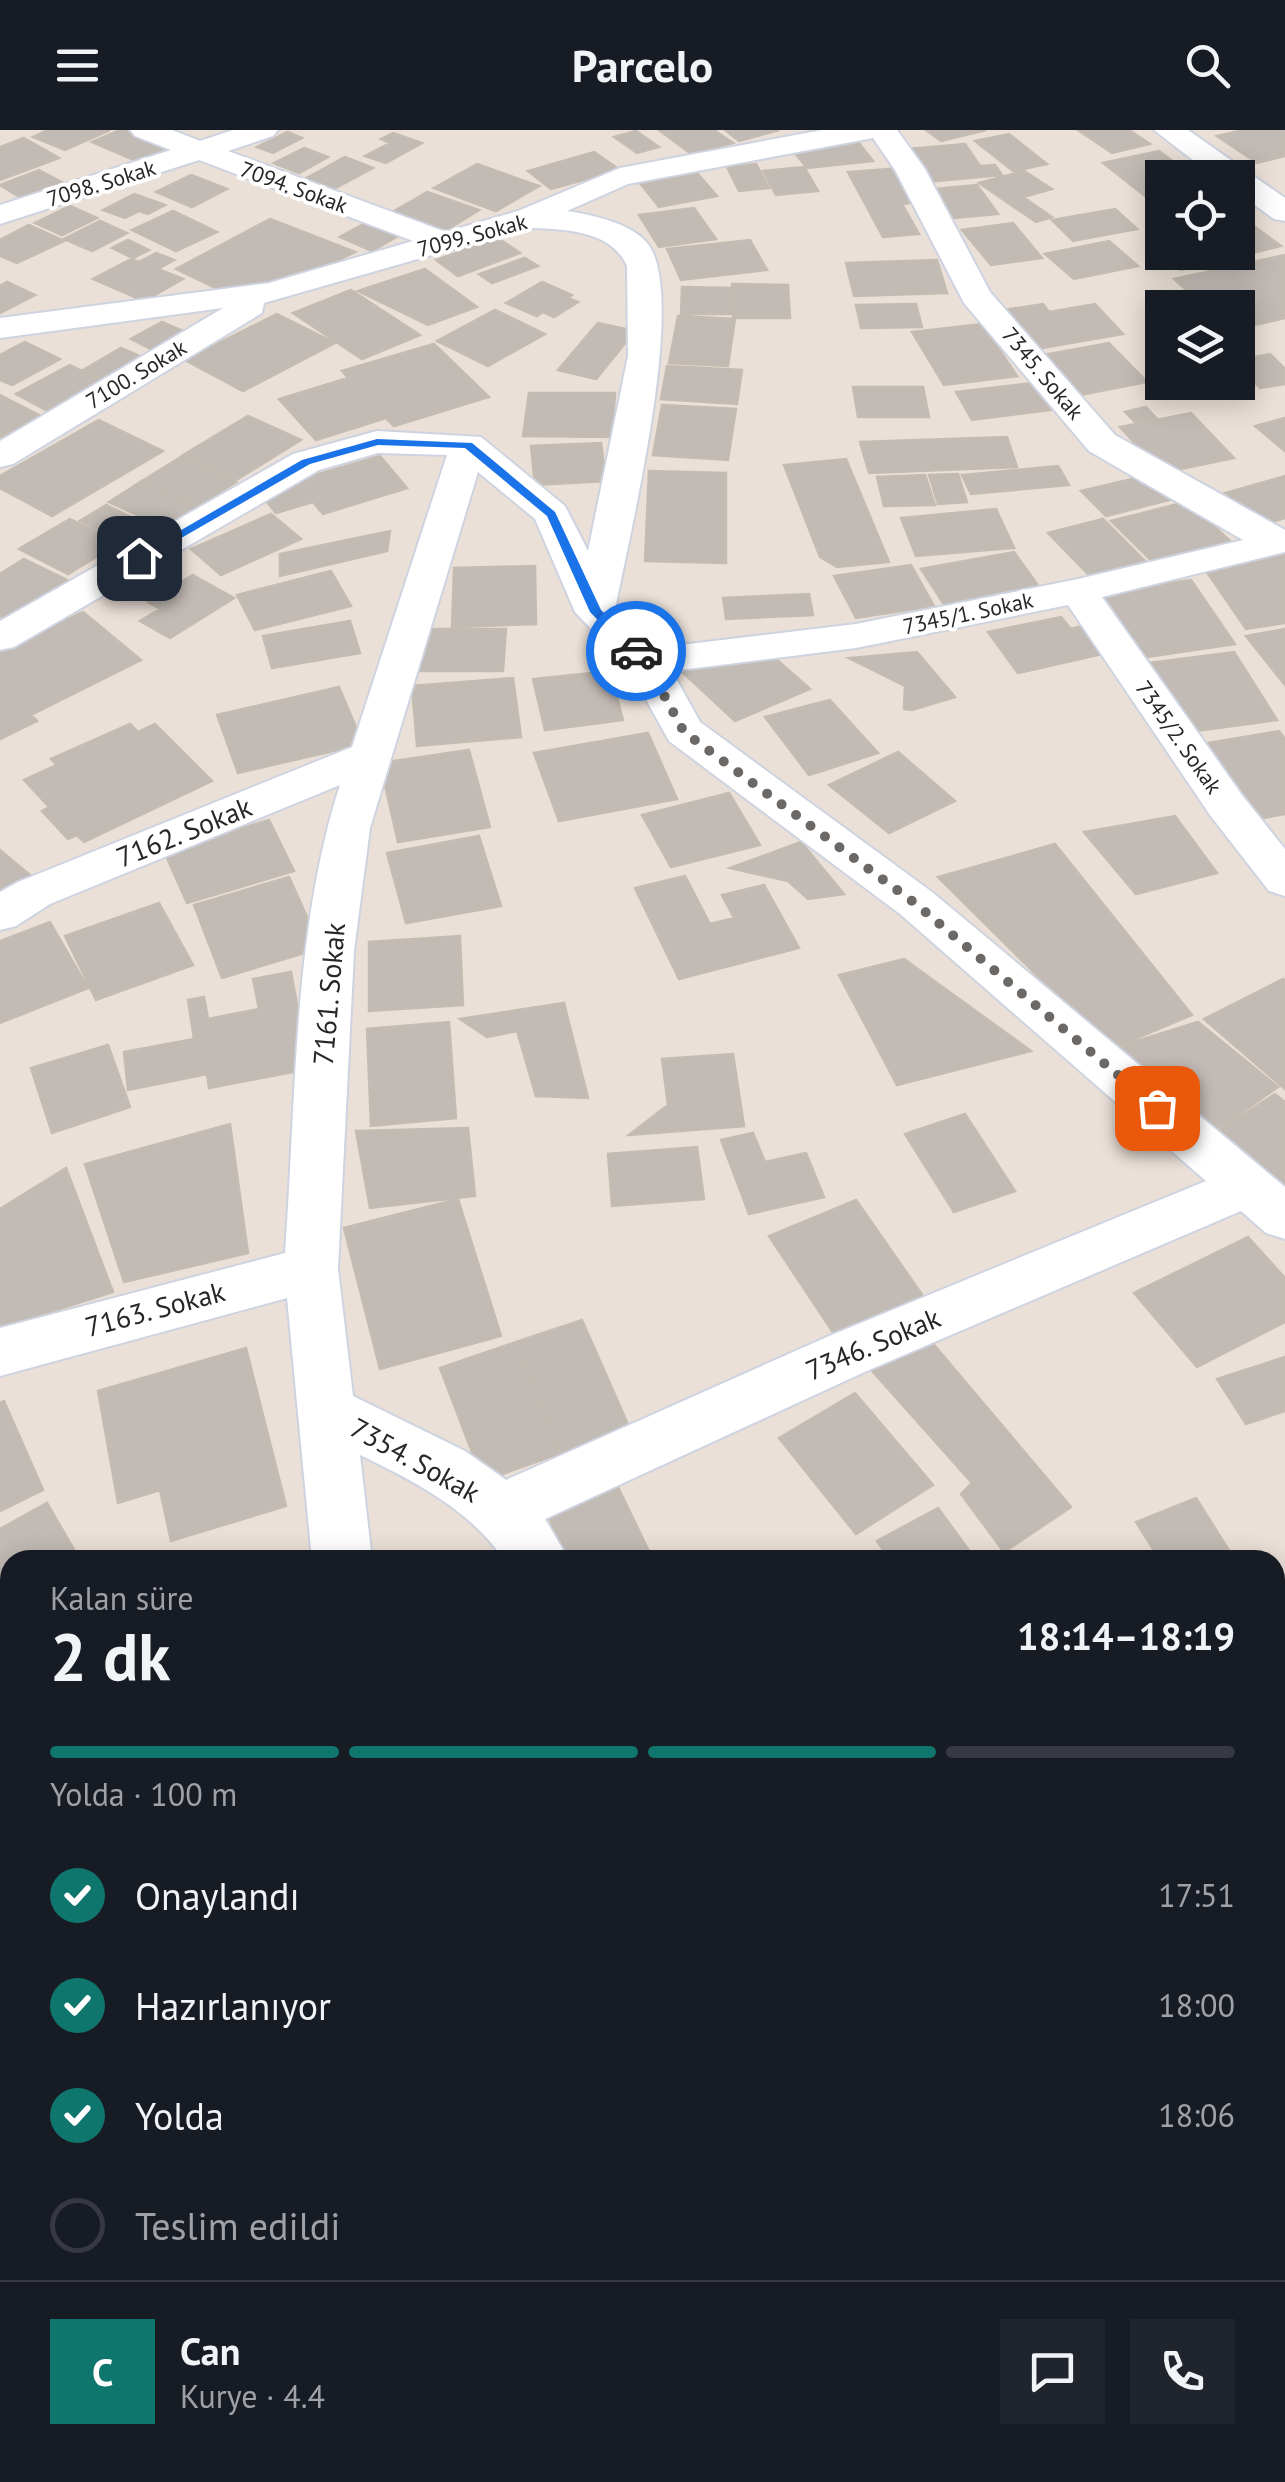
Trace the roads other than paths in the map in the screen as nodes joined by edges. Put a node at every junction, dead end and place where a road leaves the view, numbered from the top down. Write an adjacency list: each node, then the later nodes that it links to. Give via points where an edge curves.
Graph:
1 (145, 130): 6 (street, 7094. Sokak)
2 (263, 130): 6 (street, 7098. Sokak)
3 (868, 130): 11 (street, via 620,177)
4 (882, 130): 17 (street, 7345. Sokak, via 910,168 976,296 1102,443)
5 (1168, 130): 7 (street)
6 (202, 152): 10 (street, 7098. Sokak); 12 (street, 7094. Sokak)
7 (1211, 160)
8 (1255, 191): 9 (street)
9 (1285, 212)
10 (0, 215)
11 (524, 218): 12 (street, 7099. Sokak); 19 (street, 7099. Sokak, via 558,218 610,231 635,248 643,266 645,356)
12 (444, 242): 13 (street, 7099. Sokak)
13 (272, 292): 14 (street, 7099. Sokak); 16 (street, 7100. Sokak)
14 (0, 328)
15 (468, 445): 19 (street, via 552,514); 20 (street, via 377,442 306,462); 22 (street, 7161. Sokak)
16 (0, 456)
17 (1281, 542): 18 (street, 7345/1. Sokak)
18 (1078, 591): 21 (street, 7345/1. Sokak, via 856,636); 23 (street, 7345/2. Sokak)
19 (596, 612): 21 (street)
20 (2, 635)
21 (646, 662): 25 (street, via 684,732 916,904)
22 (370, 756): 24 (street, 7162. Sokak, via 34,893); 26 (street, 7161. Sokak, via 348,828 330,951)
23 (1285, 880)
24 (0, 914)
25 (1266, 1202): 29 (street, 7346. Sokak, via 848,1353)
26 (310, 1269): 27 (street, 7163. Sokak); 28 (street, 7161. Sokak)
27 (0, 1352)
28 (326, 1410): 29 (street, 7354. Sokak, via 454,1475); 30 (street, 7161. Sokak)
29 (502, 1510): 31 (street, 7354. Sokak)
30 (341, 1550)
31 (532, 1550)

